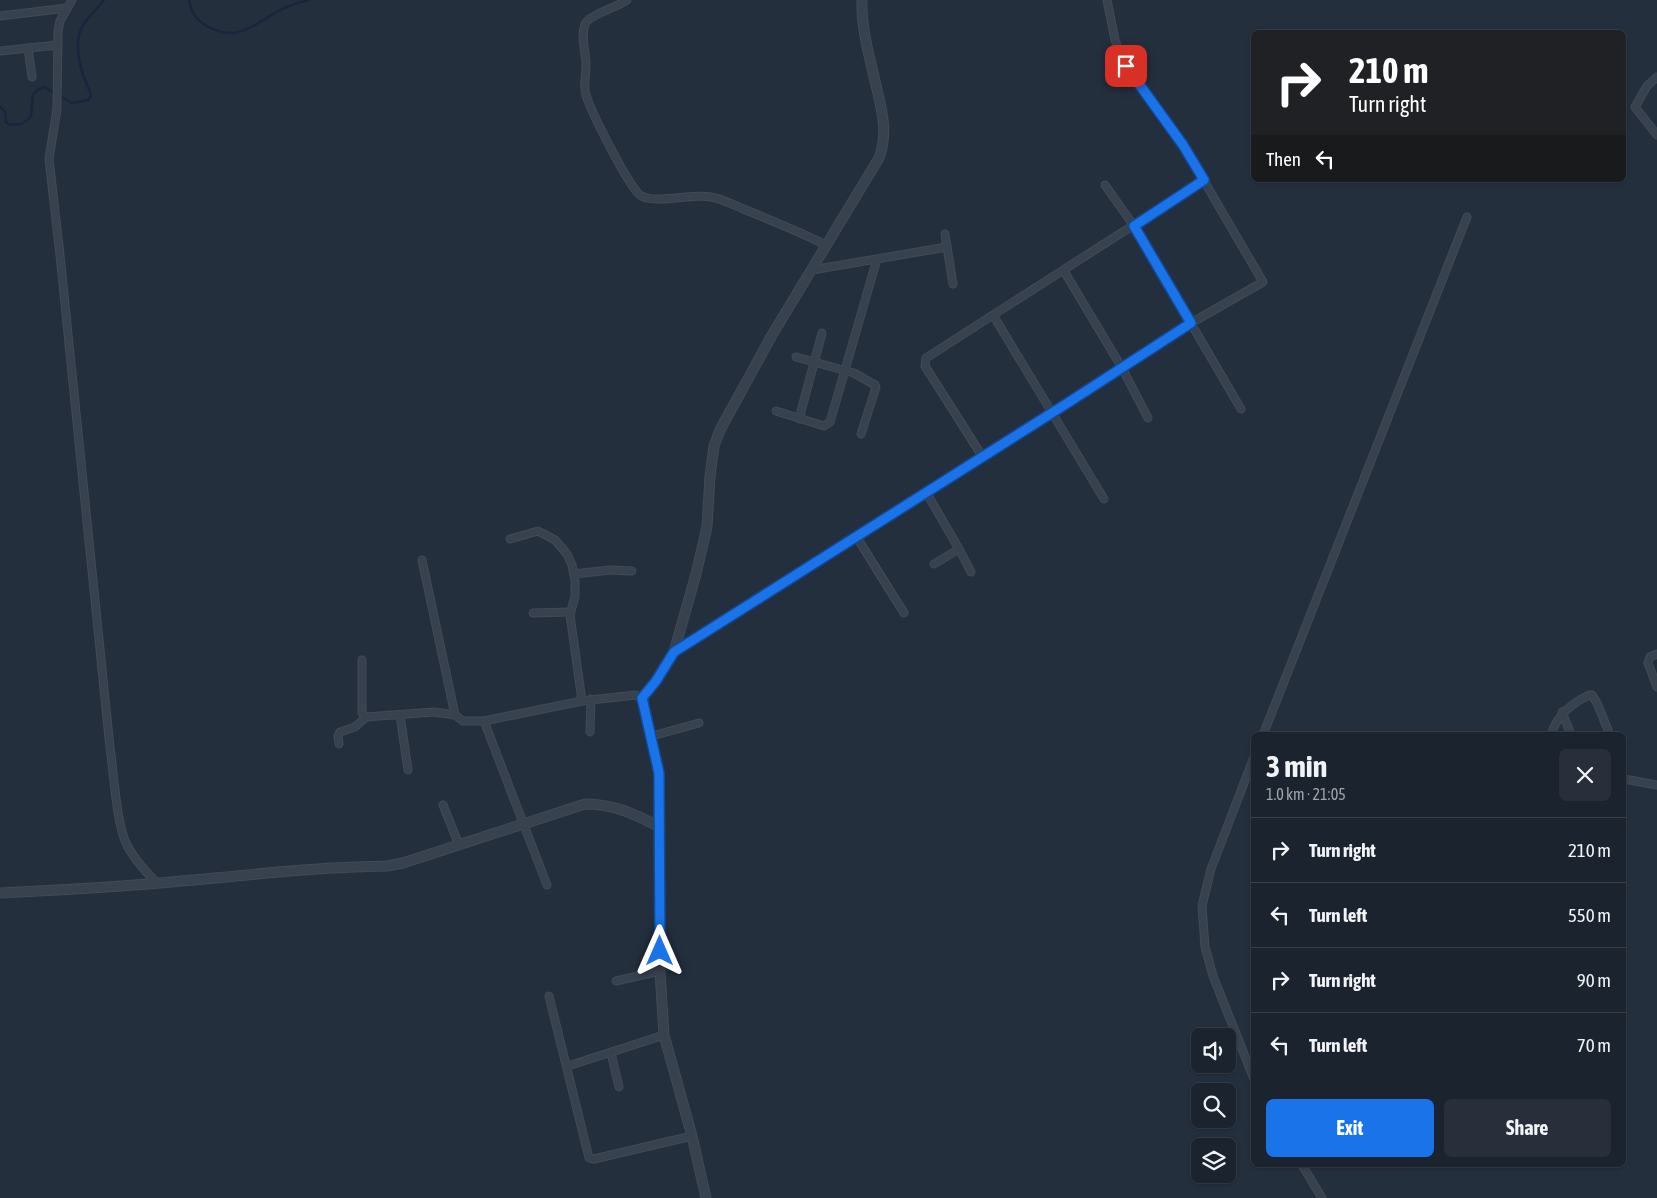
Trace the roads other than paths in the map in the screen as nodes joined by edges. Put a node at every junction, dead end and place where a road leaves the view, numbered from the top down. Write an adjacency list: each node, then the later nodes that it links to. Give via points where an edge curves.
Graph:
1 (72, 0): 5 (street)
2 (628, 0): 18 (street, via 585,24 585,80 586,94 608,143 640,194 654,199 711,196)
3 (862, 0): 18 (street, via 865,32 883,117 884,146)
4 (1107, 0): 13 (street, via 1122,59)
5 (67, 8): 6 (street); 7 (street, via 60,21)
6 (0, 16)
7 (58, 45): 8 (street); 79 (street, via 57,109 49,159 50,180 112,757 126,844)
8 (28, 48): 9 (street); 11 (street)
9 (0, 51)
10 (1657, 76): 12 (street, via 1635,106)
11 (32, 77)
12 (1657, 135)
13 (1204, 180): 16 (street); 25 (street, via 1262,282)
14 (1105, 185): 16 (street)
15 (1467, 217): 65 (street)
16 (1134, 226): 22 (street); 25 (street)
17 (945, 234): 19 (street)
18 (826, 244): 21 (street)
19 (947, 247): 20 (street); 23 (street)
20 (877, 259): 21 (street); 30 (street)
21 (812, 270): 51 (street, via 750,374 714,446 707,527)
22 (1064, 271): 24 (street); 29 (street)
23 (953, 284)
24 (993, 314): 33 (street); 37 (street, via 924,362)
25 (1191, 323): 29 (street); 31 (street)
26 (822, 333): 28 (street)
27 (796, 357): 28 (street)
28 (815, 362): 30 (street); 34 (street)
29 (1122, 368): 33 (street); 35 (street)
30 (845, 370): 34 (street, via 830,422 824,426); 36 (street, via 876,387)
31 (1241, 408)
32 (776, 411): 34 (street)
33 (1052, 413): 37 (street); 39 (street)
34 (799, 418)
35 (1148, 418)
36 (861, 434)
37 (982, 456): 38 (street)
38 (926, 492): 40 (street); 42 (street)
39 (1104, 499)
40 (856, 536): 50 (street); 51 (street)
41 (510, 539): 47 (street, via 541,532 555,540 567,554)
42 (959, 549): 44 (street); 46 (street)
43 (422, 560): 60 (street)
44 (934, 564)
45 (632, 571): 47 (street)
46 (971, 572)
47 (574, 574): 48 (street, via 575,596)
48 (570, 612): 49 (street); 57 (street)
49 (533, 613)
50 (904, 613)
51 (674, 652): 55 (street)
52 (1657, 654): 54 (street, via 1650,657 1648,663)
53 (362, 660): 61 (street, via 362,713)
54 (1657, 687)
55 (642, 698): 56 (street, via 635,695); 69 (street)
56 (591, 699): 57 (street); 64 (street)
57 (582, 701): 62 (street)
58 (1562, 712): 66 (street); 67 (street); 68 (street, via 1592,695)
59 (400, 714): 60 (street, via 434,712); 61 (street); 72 (street)
60 (456, 715): 62 (street, via 463,721)
61 (366, 717): 70 (street, via 355,727 340,732)
62 (484, 721): 76 (street)
63 (699, 723): 69 (street)
64 (590, 732)
65 (1264, 732)
66 (1552, 732)
67 (1570, 732)
68 (1609, 732)
69 (652, 736): 77 (street, via 659,773)
70 (338, 744)
71 (1251, 765): 88 (street, via 1211,869 1202,906 1202,928 1213,976)
72 (408, 770)
73 (1626, 779): 74 (street)
74 (1657, 785)
75 (443, 805): 78 (street)
76 (523, 824): 77 (street, via 573,807 596,804 629,811); 78 (street); 80 (street)
77 (660, 827): 82 (street)
78 (459, 845): 79 (street, via 387,866)
79 (156, 882): 81 (street)
80 (547, 885)
81 (0, 893)
82 (660, 971): 83 (street); 85 (street)
83 (616, 981)
84 (549, 996): 87 (street)
85 (664, 1035): 86 (street); 90 (street)
86 (611, 1053): 87 (street); 89 (street)
87 (568, 1066): 90 (street, via 587,1155 591,1159)
88 (1251, 1071)
89 (619, 1087)
90 (692, 1136): 92 (street)
91 (1303, 1167): 93 (street)
92 (706, 1198)
93 (1322, 1198)

